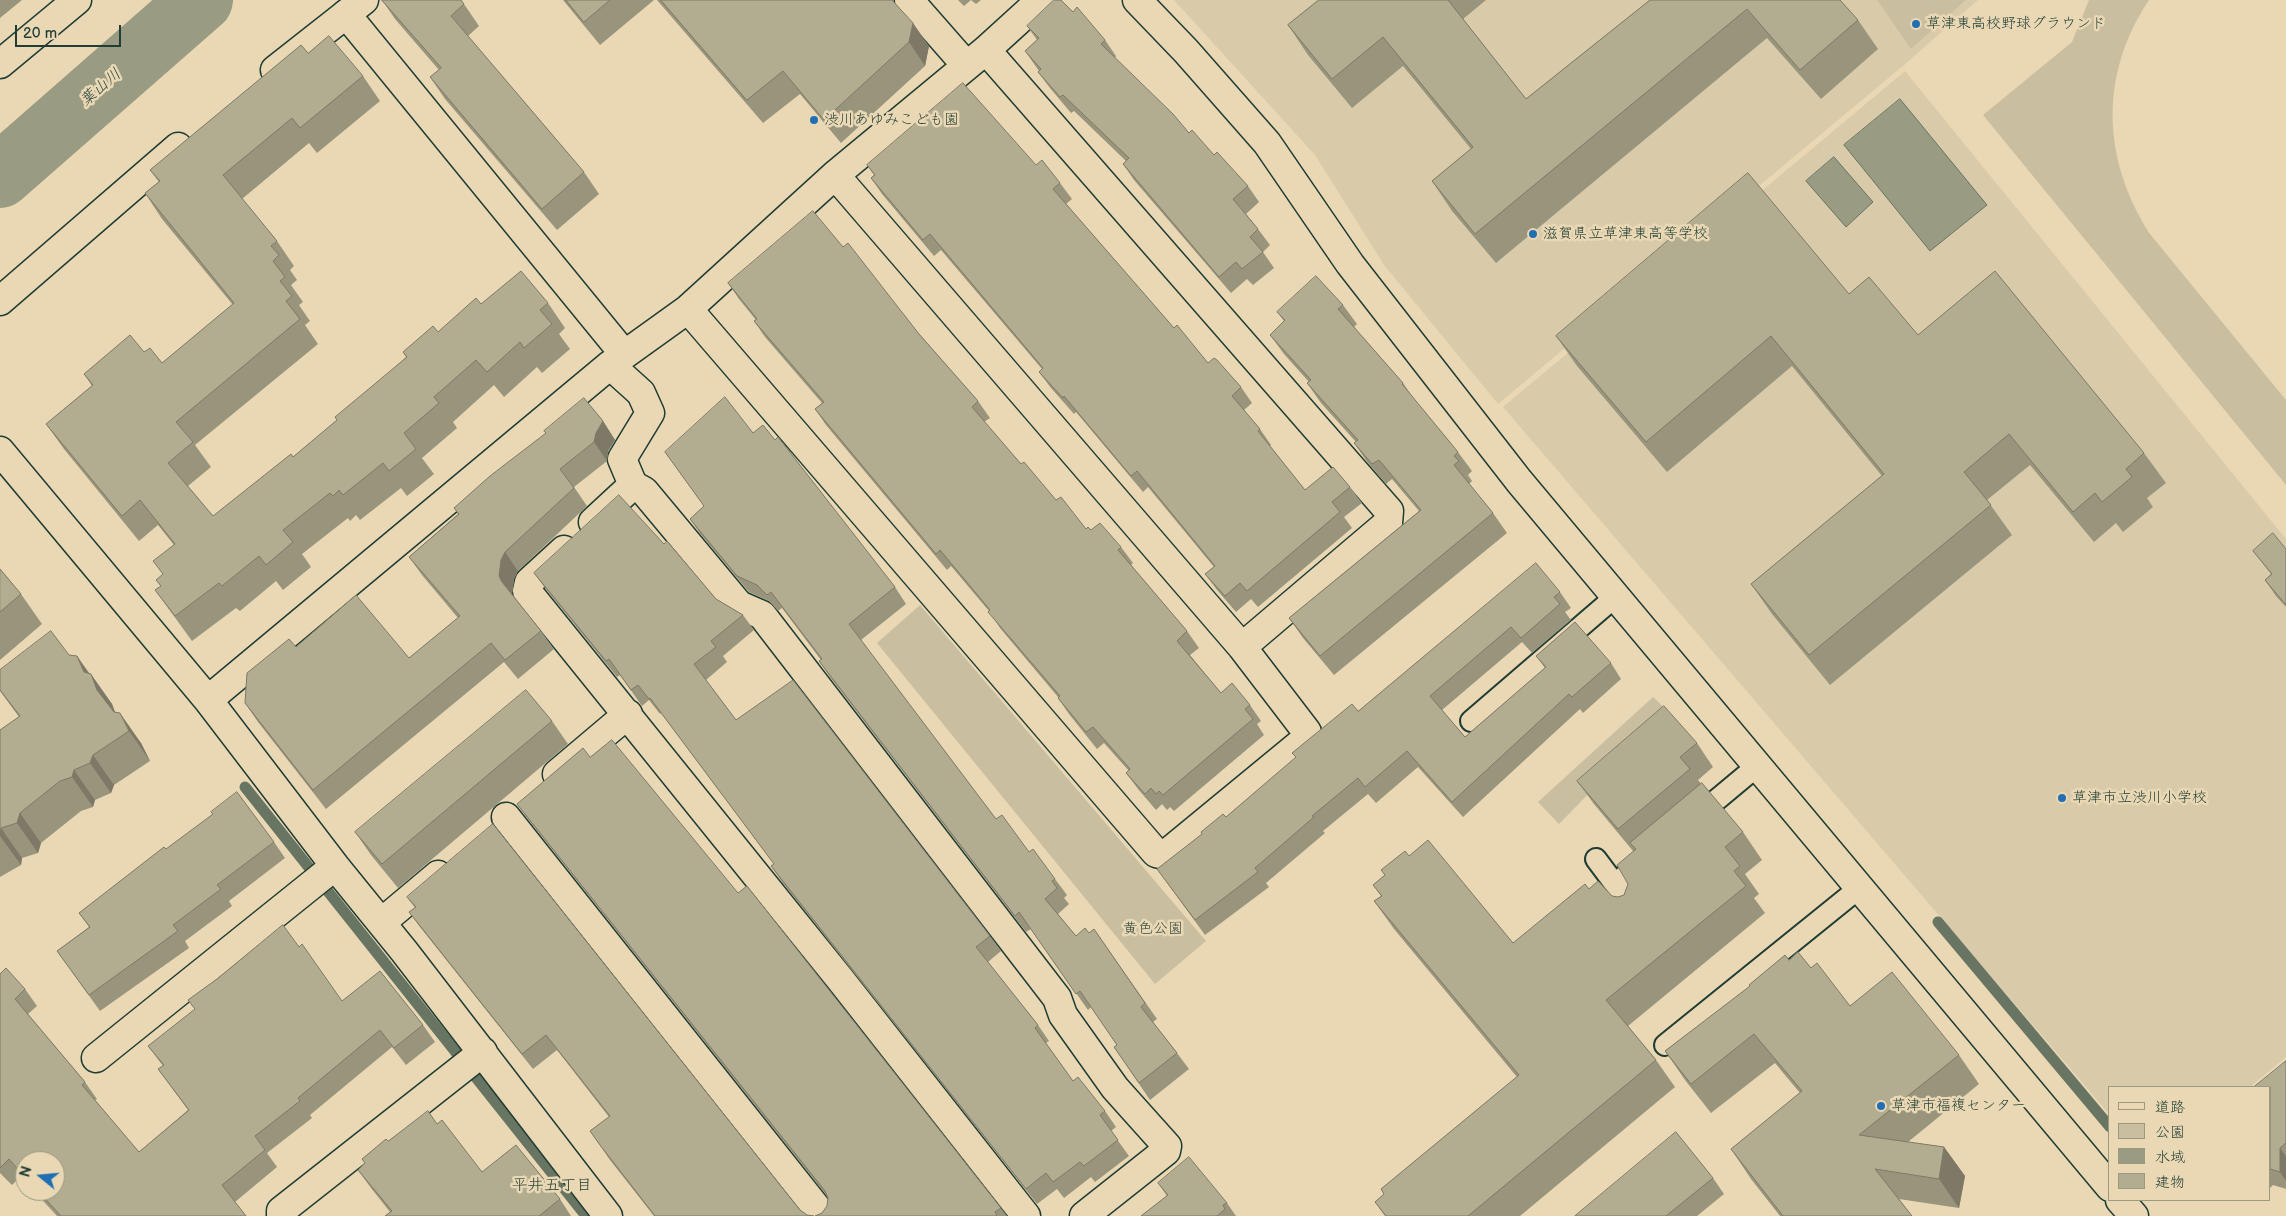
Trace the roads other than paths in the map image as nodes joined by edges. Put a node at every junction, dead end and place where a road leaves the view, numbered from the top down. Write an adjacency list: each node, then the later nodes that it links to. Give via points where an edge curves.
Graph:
1 (77, 0): 7 (street)
2 (909, 0): 6 (street)
3 (1041, 0): 6 (street)
4 (1137, 0): 16 (street, via 1267,143 1350,264 1519,481)
5 (355, 7): 8 (street); 13 (street)
6 (976, 58): 10 (street); 17 (street, via 1389,511 1388,523)
7 (0, 64)
8 (258, 83)
9 (196, 133): 11 (street)
10 (835, 175): 12 (street); 17 (street)
11 (0, 301)
12 (688, 309): 13 (street); 17 (street, via 1156,854 1165,854 1306,739 1307,732)
13 (617, 360): 15 (street, via 650,413 622,459); 18 (street)
14 (0, 451): 18 (street)
15 (633, 485): 19 (street, via 529,582 527,590); 42 (street, via 644,491 739,605 762,615 1057,998 1063,1015 1115,1088 1167,1146 1166,1151)
16 (1615, 597): 20 (lane); 21 (street)
17 (1242, 647)
18 (208, 700): 28 (street)
19 (628, 714): 22 (street); 41 (street)
20 (1471, 721)
21 (1756, 767): 23 (lane); 30 (street)
22 (522, 804): 24 (street); 40 (street)
23 (1682, 829)
24 (484, 835)
25 (1660, 847): 29 (lane)
26 (1596, 859): 29 (lane)
27 (455, 860): 32 (street)
28 (335, 866): 32 (street); 35 (street)
29 (1615, 884): 31 (lane)
30 (1858, 889): 33 (lane); 36 (street)
31 (1636, 913)
32 (382, 922): 34 (street)
33 (1665, 1045)
34 (483, 1052): 38 (street, via 282,1211); 39 (street)
35 (96, 1058)
36 (2108, 1186)
37 (2121, 1201): 43 (street)
38 (281, 1216)
39 (608, 1216)
40 (823, 1216)
41 (1026, 1216)
42 (1084, 1216)
43 (2134, 1216)

